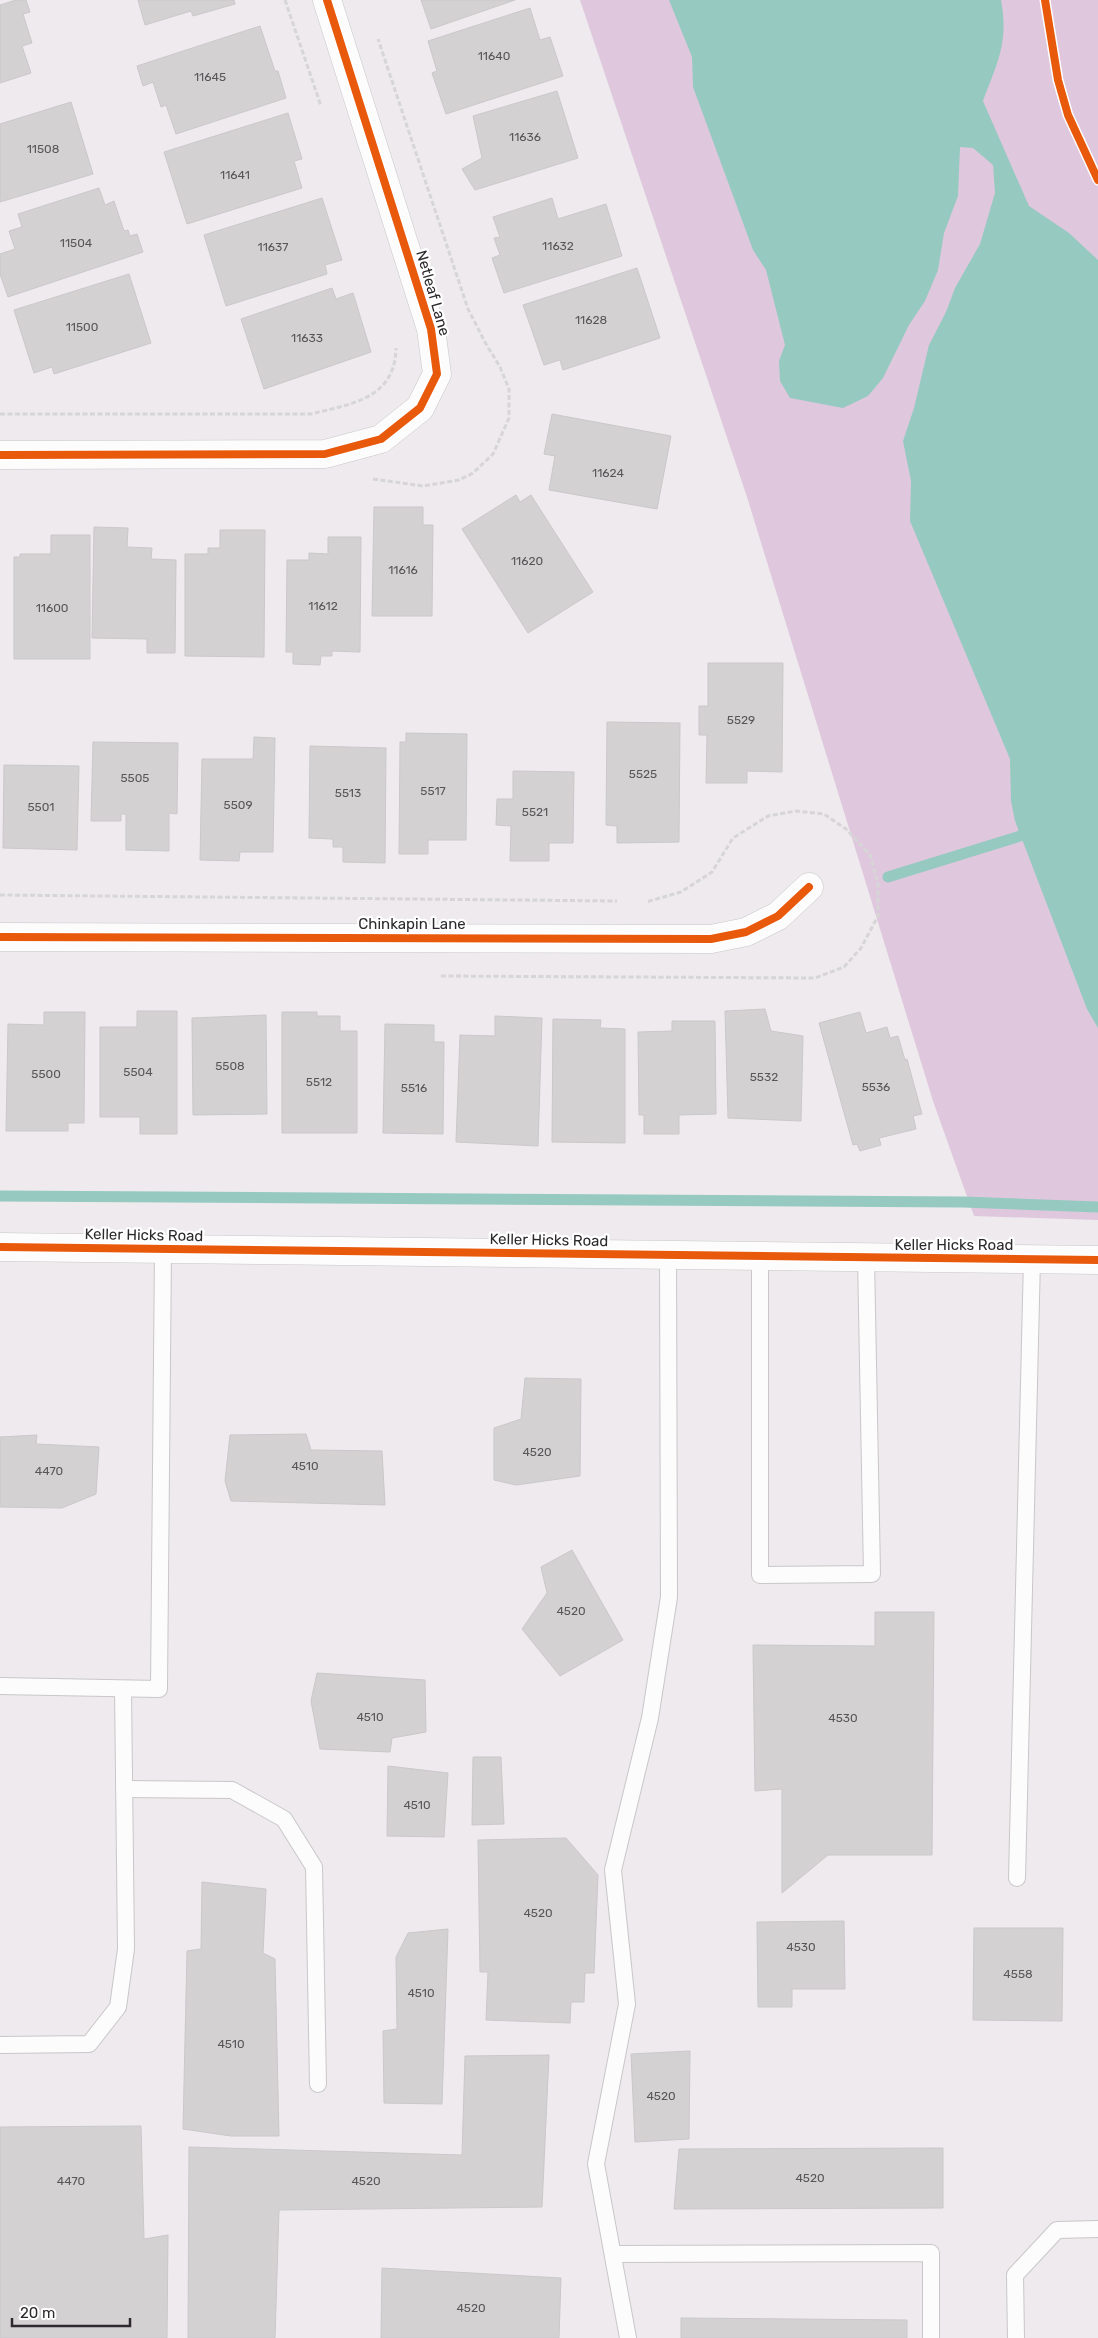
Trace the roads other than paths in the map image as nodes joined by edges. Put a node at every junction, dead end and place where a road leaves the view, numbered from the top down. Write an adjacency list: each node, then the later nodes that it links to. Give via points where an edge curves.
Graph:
1 (327, 0): 2 (street, Netleaf Lane, via 431,329 437,374 420,408 381,439 324,454)
2 (0, 455)
3 (809, 887): 4 (street, Chinkapin Lane, via 778,916 746,932 711,939)
4 (0, 937)
5 (0, 1248): 6 (street, Keller Hicks Road)
6 (163, 1250): 7 (street, Keller Hicks Road); 13 (lane, via 159,1689)
7 (668, 1255): 8 (street, Keller Hicks Road); 19 (lane, via 669,1597 650,1718 613,1870 627,2004 596,2164)
8 (760, 1257): 9 (street, Keller Hicks Road); 9 (lane, via 760,1575 872,1574)
9 (866, 1258): 10 (street, Keller Hicks Road)
10 (1032, 1259): 11 (street, Keller Hicks Road); 15 (lane)
11 (1098, 1260)
12 (0, 1686): 13 (lane)
13 (123, 1689): 14 (lane)
14 (124, 1789): 16 (lane, via 126,1949 118,2008 89,2044); 17 (lane, via 232,1790 284,1819 314,1867)
15 (1017, 1878)
16 (0, 2045)
17 (318, 2084)
18 (1098, 2229): 22 (lane, via 1057,2230 1016,2275)
19 (613, 2254): 20 (lane); 21 (lane, via 931,2252)
20 (628, 2338)
21 (931, 2338)
22 (1016, 2338)

